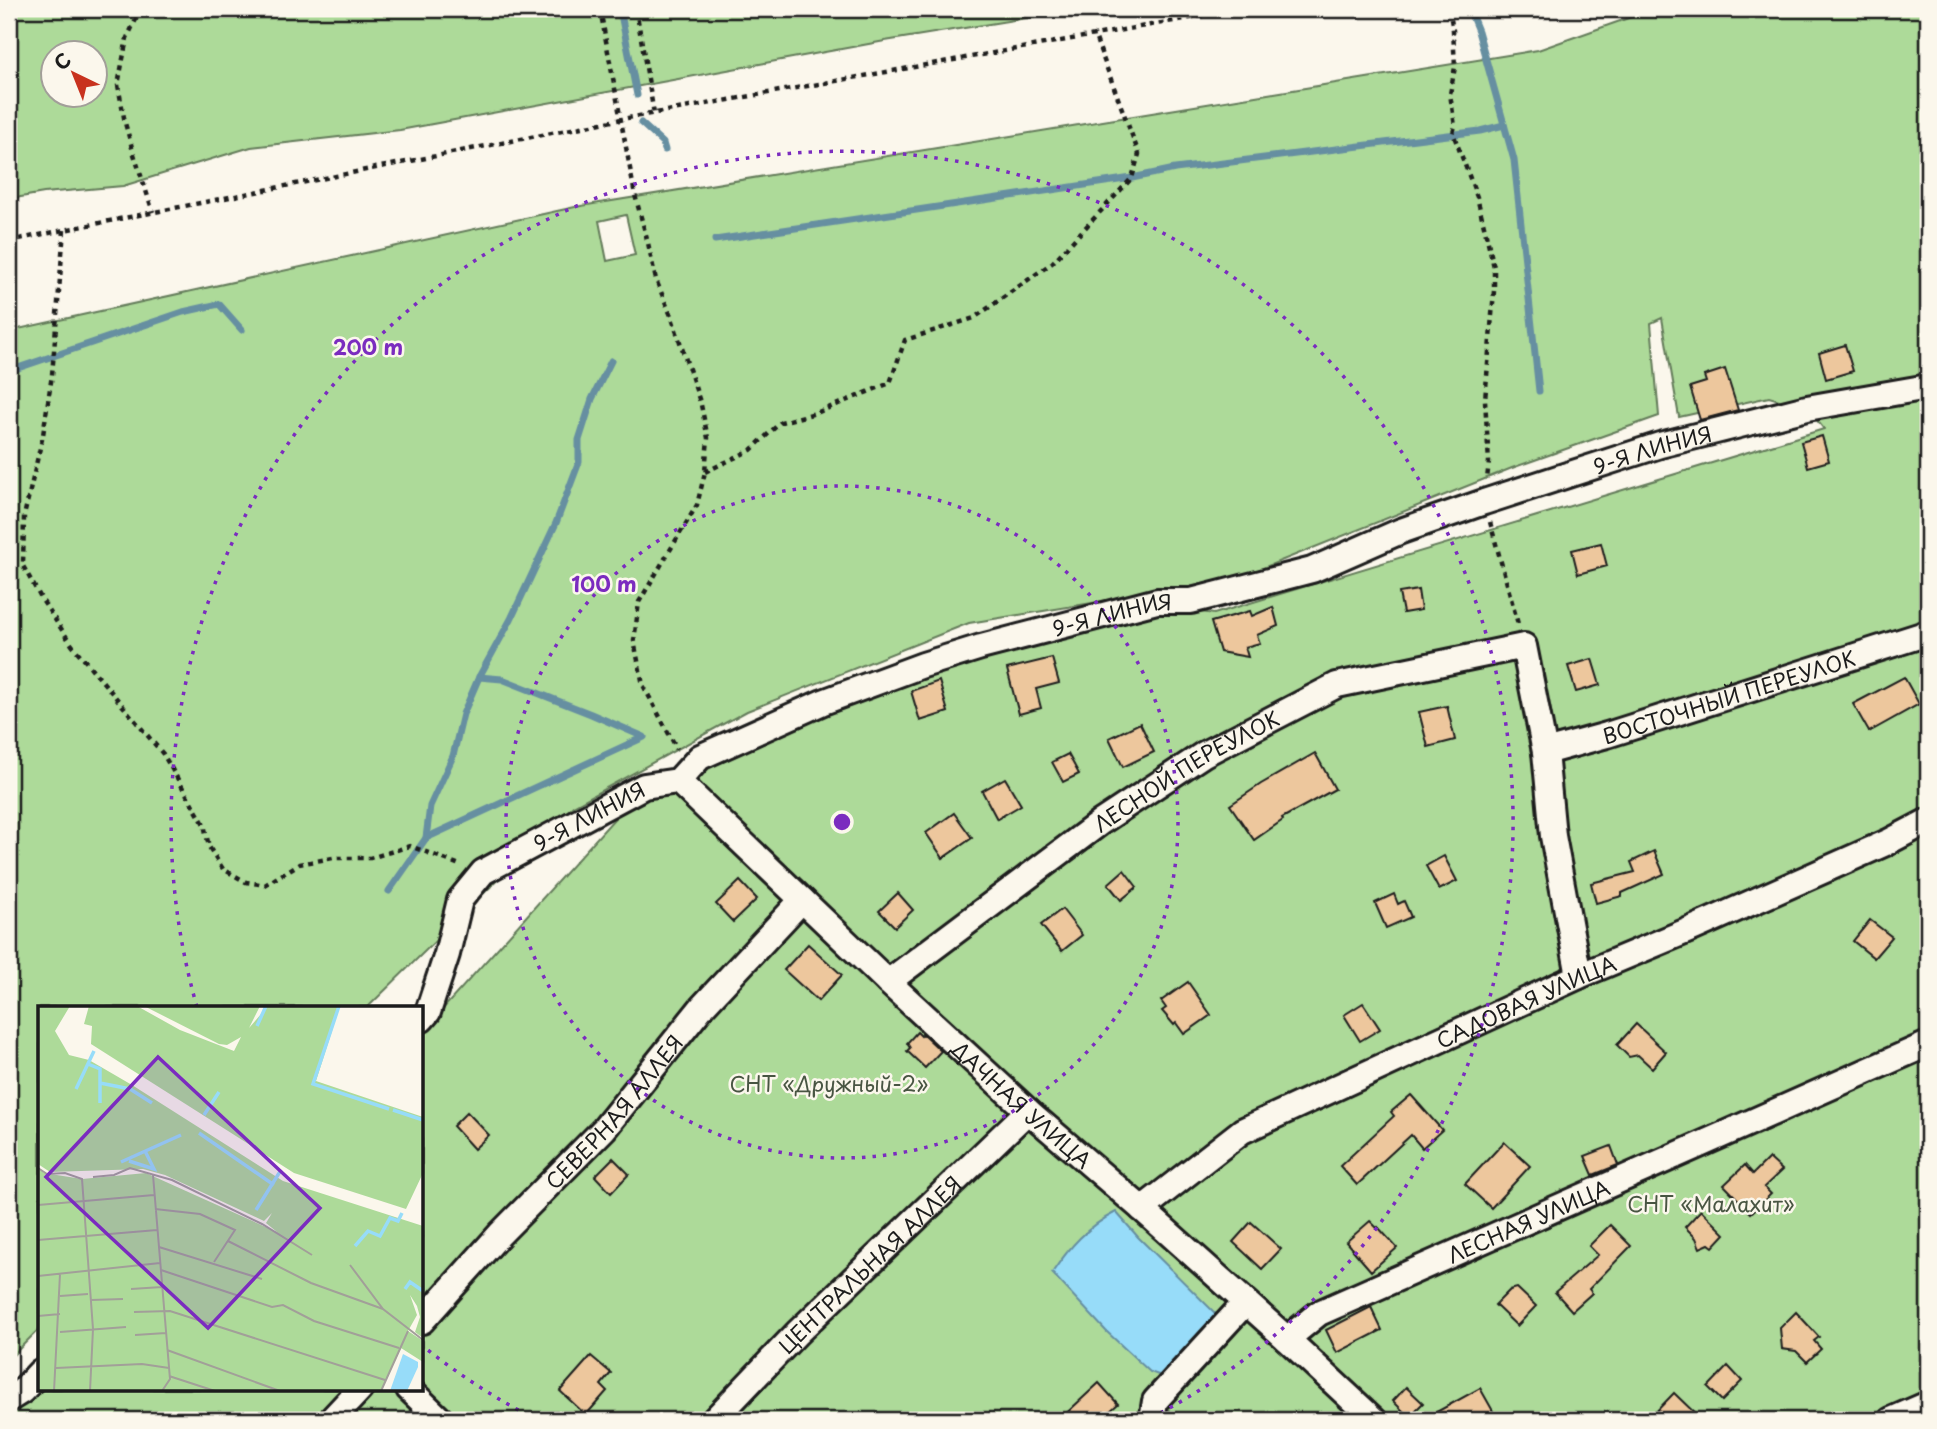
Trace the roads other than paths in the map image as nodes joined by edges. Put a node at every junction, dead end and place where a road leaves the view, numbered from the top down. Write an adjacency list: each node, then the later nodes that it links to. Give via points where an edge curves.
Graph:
1 (1928, 387): 4 (street, 9-Я ЛИНИЯ, via 1807,408 1687,439 1484,502 1401,531 1312,570 1191,601 1157,601 923,665 823,702 700,757)
2 (1921, 635): 3 (street, ВОСТОЧНЫЙ ПЕРЕУЛОК)
3 (1545, 751): 7 (street, via 1553,836); 8 (street, ЛЕСНОЙ ПЕРЕУЛОК, via 1524,646 1337,685 1216,748 1101,822)
4 (678, 780): 6 (street, ДАЧНАЯ УЛИЦА); 9 (street, 9-Я ЛИНИЯ, via 644,786 483,872 460,900 447,954)
5 (1928, 821): 7 (street, САДОВАЯ УЛИЦА, via 1876,848)
6 (802, 900): 8 (street, ДАЧНАЯ УЛИЦА); 14 (street, СЕВЕРНАЯ АЛЛЕЯ, via 702,1007 604,1129)
7 (1579, 976): 12 (street, САДОВАЯ УЛИЦА, via 1242,1131)
8 (888, 982): 11 (street, ДАЧНАЯ УЛИЦА)
9 (424, 1017)
10 (1928, 1044): 15 (street, ЛЕСНАЯ УЛИЦА, via 1319,1313)
11 (1028, 1111): 12 (street, ДАЧНАЯ УЛИЦА); 23 (street, ЦЕНТРАЛЬНАЯ АЛЛЕЯ, via 797,1333)
12 (1142, 1209): 13 (street, ДАЧНАЯ УЛИЦА)
13 (1245, 1303): 15 (street, ДАЧНАЯ УЛИЦА); 24 (street, via 1155,1401)
14 (424, 1319)
15 (1287, 1339): 25 (street, ДАЧНАЯ УЛИЦА)
16 (38, 1374): 19 (street)
17 (359, 1390): 21 (street)
18 (410, 1390): 22 (street)
19 (9, 1399)
20 (1928, 1404): 26 (street)
21 (331, 1420)
22 (441, 1420)
23 (714, 1420)
24 (1153, 1420)
25 (1374, 1420)
26 (1891, 1420)

